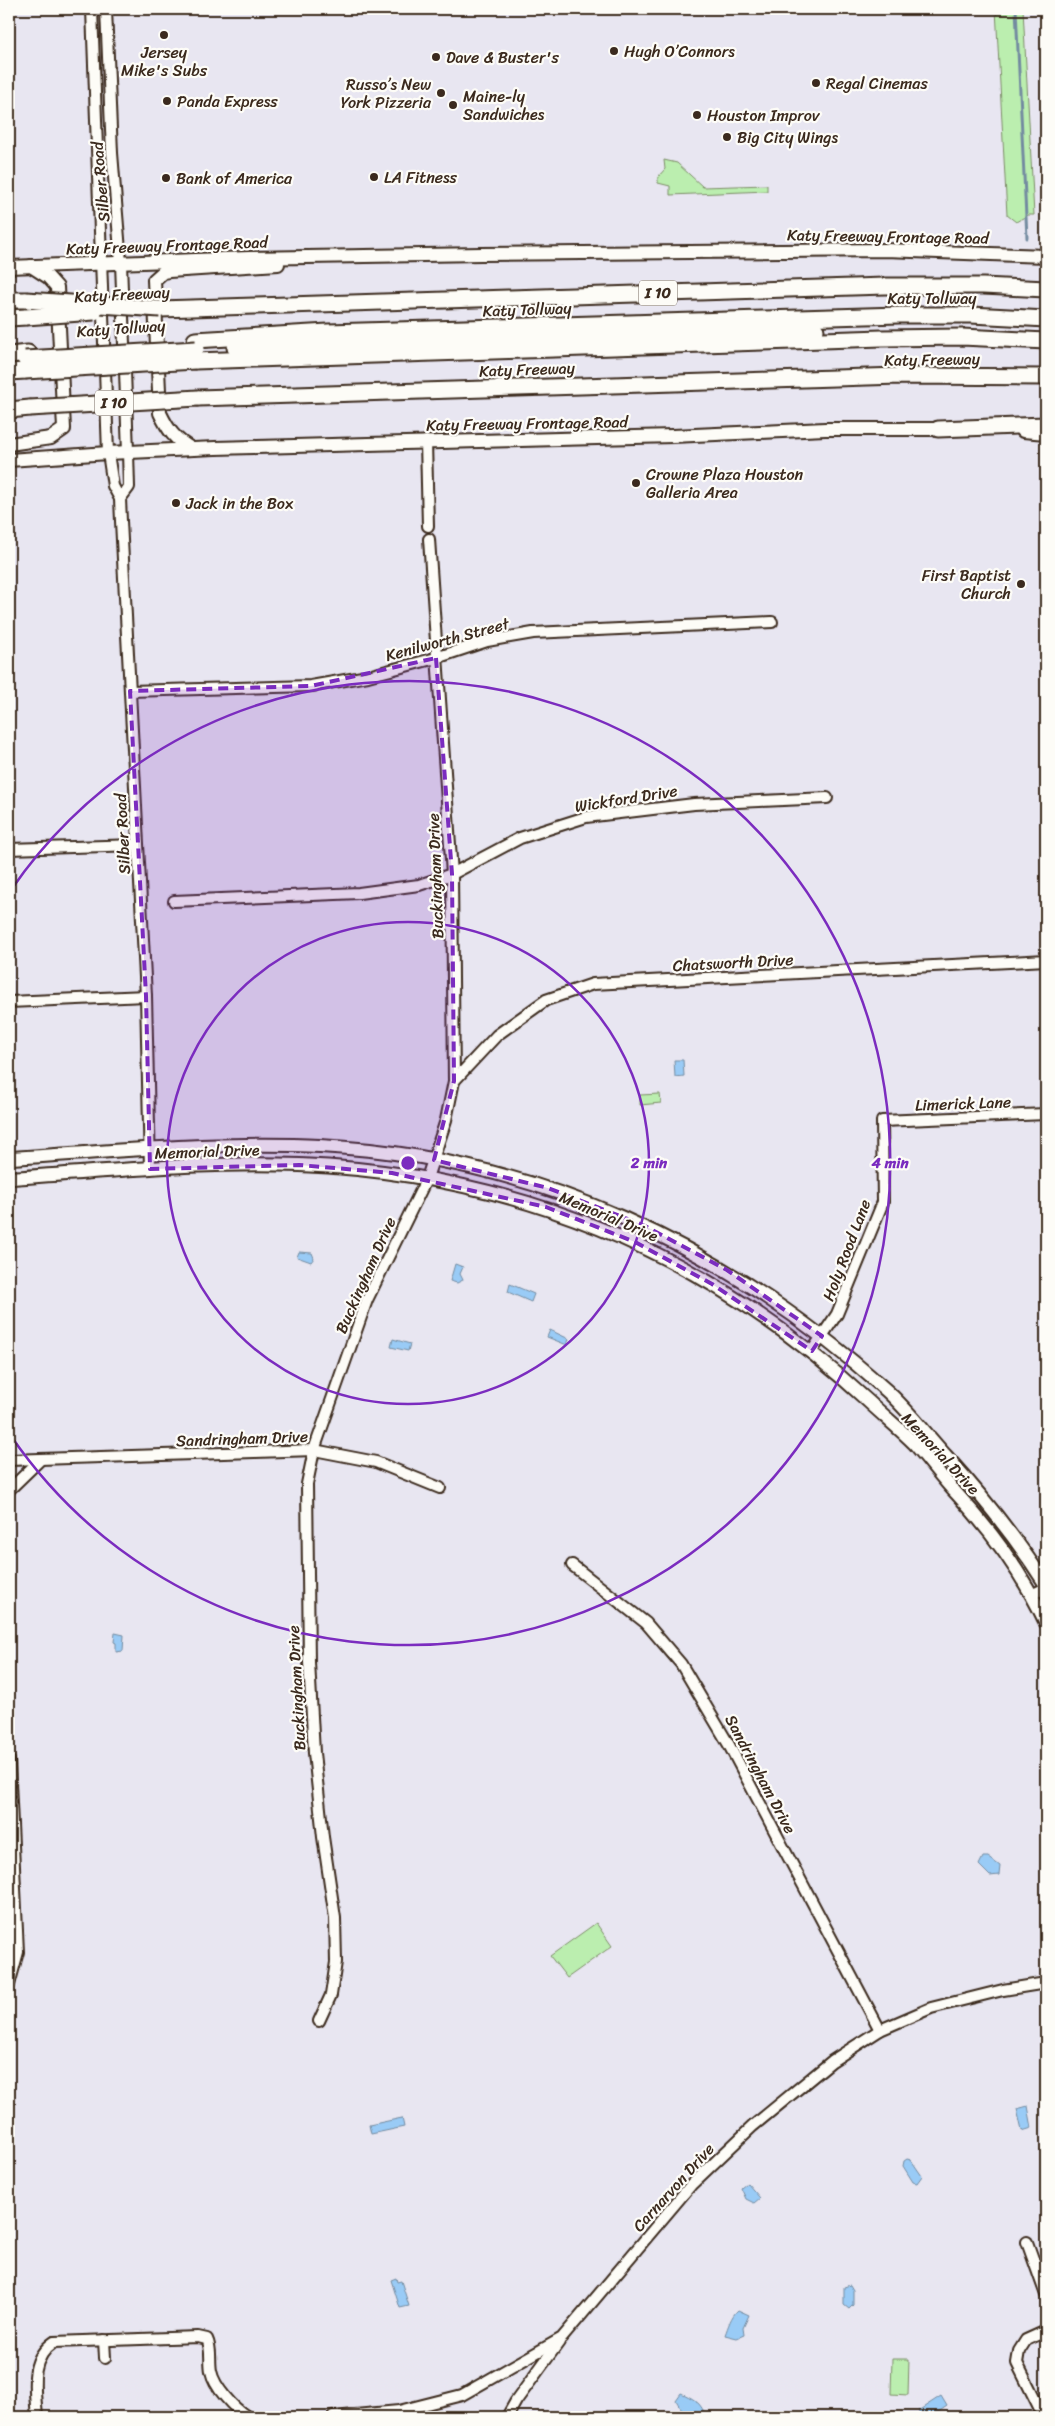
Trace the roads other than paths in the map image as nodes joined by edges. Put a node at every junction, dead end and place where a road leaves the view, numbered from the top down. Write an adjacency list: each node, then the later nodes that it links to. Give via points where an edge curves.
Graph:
1 (92, 9): 2 (street); 6 (street, Silber Road)
2 (106, 9): 5 (street, Silber Road)
3 (347, 256): 4 (main road, Katy Freeway Frontage Road, via 886,250); 5 (main road, Katy Freeway Frontage Road); 29 (main road, via 252,267 169,270 154,280 160,413 178,441)
4 (1046, 256)
5 (121, 263): 6 (main road, Katy Freeway Frontage Road); 31 (street, Silber Road)
6 (102, 264): 7 (main road, Katy Freeway Frontage Road); 30 (street, Silber Road)
7 (31, 266): 8 (main road, Katy Freeway Frontage Road); 28 (main road, via 57,287 64,429 51,438)
8 (9, 267)
9 (1046, 290): 11 (highway, Katy Freeway / I 10, via 885,286)
10 (9, 300): 11 (highway, bridge)
11 (160, 309): 12 (highway, Katy Freeway / I 10, bridge)
12 (9, 318)
13 (1046, 319): 17 (highway, Katy Tollway, via 899,315 338,332)
14 (1046, 331): 15 (highway, via 971,327)
15 (882, 333): 16 (highway); 17 (highway)
16 (1046, 341)
17 (195, 350): 20 (highway, bridge); 20 (highway, Katy Tollway)
18 (9, 354): 20 (highway, Katy Tollway)
19 (9, 360): 20 (highway)
20 (26, 361): 21 (highway)
21 (9, 372)
22 (1046, 377): 23 (highway, Katy Freeway / I 10, bridge, via 899,376 198,398)
23 (9, 410)
24 (1046, 425): 25 (highway)
25 (938, 428): 26 (main road, Katy Freeway Frontage Road); 27 (main road, Katy Freeway Frontage Road)
26 (1046, 433)
27 (426, 441): 29 (main road, Katy Freeway Frontage Road); 34 (street)
28 (9, 444)
29 (193, 449): 31 (main road, Katy Freeway Frontage Road)
30 (108, 452): 31 (main road, Katy Freeway Frontage Road); 32 (main road, Katy Freeway Frontage Road); 33 (street, Silber Road, via 113,486)
31 (128, 452): 33 (street, Silber Road, via 129,487)
32 (9, 460)
33 (120, 499): 38 (street, Silber Road)
34 (428, 526)
35 (429, 539): 37 (street, Buckingham Drive)
36 (772, 622): 37 (street, Kenilworth Street, via 534,633 487,641)
37 (436, 658): 38 (street, Kenilworth Street, via 368,676 311,686); 42 (street, Buckingham Drive)
38 (130, 691): 40 (street, Silber Road)
39 (827, 798): 42 (street, Wickford Drive, via 694,804 586,817 520,838)
40 (138, 845): 41 (street); 45 (street, Silber Road)
41 (9, 849)
42 (452, 874): 43 (street, Wickford Drive, via 419,885 359,893); 47 (street, Buckingham Drive)
43 (174, 901)
44 (1046, 960): 47 (street, Chatsworth Drive, via 593,984 546,1000 497,1036)
45 (146, 996): 46 (street); 50 (street, Silber Road)
46 (9, 1002)
47 (454, 1081): 52 (street, Buckingham Drive)
48 (1046, 1114): 49 (street, Limerick Lane)
49 (882, 1121): 58 (street, Holy Rood Lane, via 883,1202 837,1314)
50 (149, 1150): 51 (main road, Memorial Drive); 52 (main road, Memorial Drive, via 321,1146); 53 (street, Silber Road)
51 (9, 1158)
52 (434, 1160): 55 (street, Buckingham Drive); 56 (main road, Memorial Drive, via 548,1188)
53 (150, 1169): 54 (main road, Memorial Drive); 55 (main road, Memorial Drive, via 299,1165)
54 (9, 1178)
55 (427, 1178): 57 (main road, Memorial Drive, via 546,1207); 60 (street, Buckingham Drive, via 367,1300)
56 (643, 1225): 57 (main road); 58 (main road, Memorial Drive, via 727,1270)
57 (635, 1242): 59 (main road, Memorial Drive, via 751,1307)
58 (822, 1336): 59 (street, Holy Rood Lane); 66 (main road, Memorial Drive, via 895,1400 976,1490 1032,1562)
59 (812, 1351): 67 (main road, Memorial Drive, via 912,1441 974,1513)
60 (314, 1450): 62 (street, Sandringham Drive); 63 (street, Sandringham Drive, via 376,1462); 72 (street, Buckingham Drive, via 307,1484 308,1662 314,1753 335,1918 336,1962 331,1996)
61 (9, 1460): 62 (street, Sandringham Drive)
62 (40, 1460): 64 (street)
63 (440, 1488)
64 (9, 1490)
65 (572, 1565): 73 (street, Sandringham Drive, via 646,1623 681,1664 729,1745)
66 (1046, 1587): 67 (street)
67 (1032, 1594): 68 (main road, Memorial Drive)
68 (1046, 1624)
69 (9, 1760): 71 (street, via 18,1952)
70 (1046, 1983): 73 (street, Carnarvon Drive, via 931,2008)
71 (9, 1986)
72 (319, 2021)
73 (880, 2030): 77 (street, Carnarvon Drive, via 832,2061 783,2099 704,2172)
74 (1027, 2242): 75 (street)
75 (1046, 2295)
76 (1046, 2331): 84 (street, via 1026,2340 1017,2362)
77 (562, 2338): 82 (street, Carnarvon Drive, via 462,2395 399,2411); 83 (street)
78 (104, 2340): 79 (street); 80 (street, via 54,2342 44,2349 34,2376); 81 (street, via 207,2339 211,2372 227,2400)
79 (105, 2358)
80 (37, 2417)
81 (248, 2417)
82 (333, 2417)
83 (507, 2417)
84 (1044, 2417)

